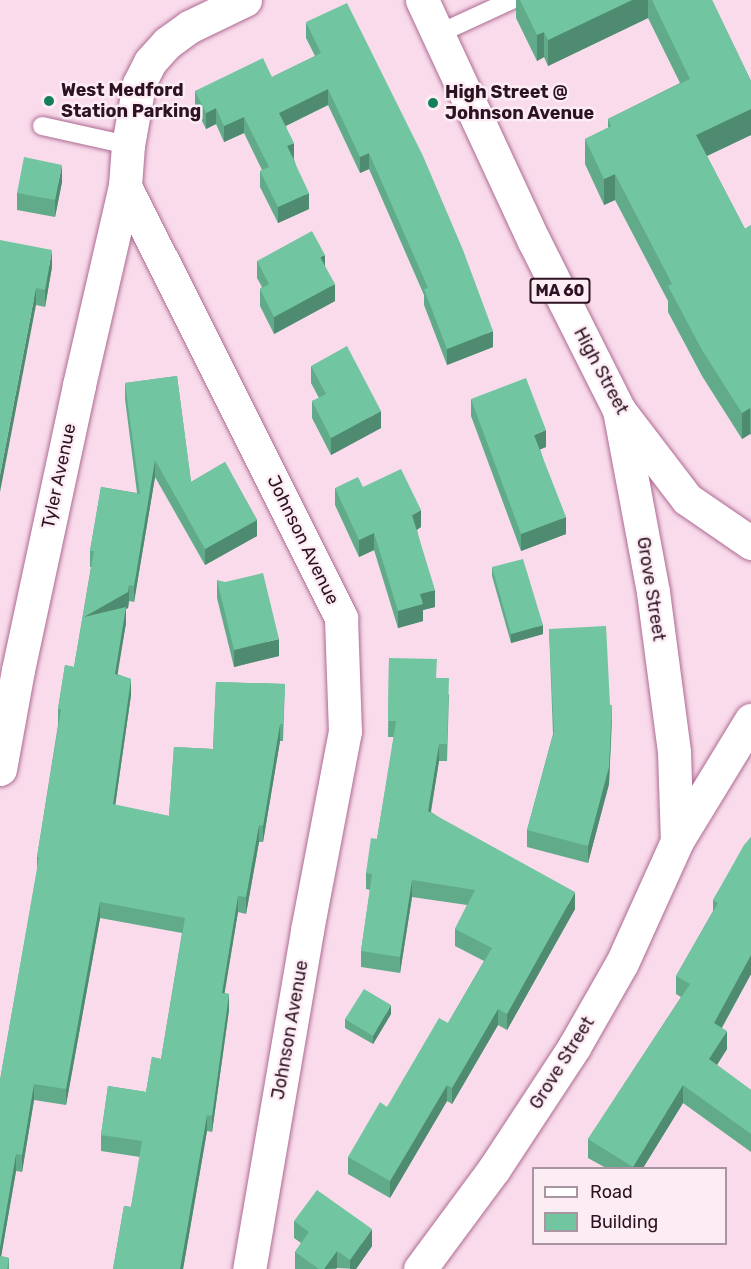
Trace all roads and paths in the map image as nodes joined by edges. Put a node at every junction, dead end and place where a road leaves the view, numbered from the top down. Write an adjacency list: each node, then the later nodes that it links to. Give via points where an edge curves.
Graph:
1 (244, 0): 6 (street, via 189,27 150,62 139,84)
2 (422, 0): 4 (street, High Street / MA 60)
3 (512, 0): 4 (lane)
4 (438, 34): 8 (street, High Street / MA 60, via 534,241)
5 (42, 126): 6 (lane)
6 (128, 145): 7 (street)
7 (125, 186): 11 (street, Tyler Avenue, via 71,420); 13 (street, Johnson Avenue, via 216,362 340,618 345,731)
8 (619, 410): 9 (street, High Street / MA 60, via 687,499); 12 (street, Grove Street, via 653,592 674,752)
9 (751, 543)
10 (751, 720): 12 (street, Grove Street)
11 (0, 769)
12 (677, 841): 14 (street, Grove Street, via 622,963 574,1047 494,1169)
13 (249, 1269)
14 (420, 1269)

